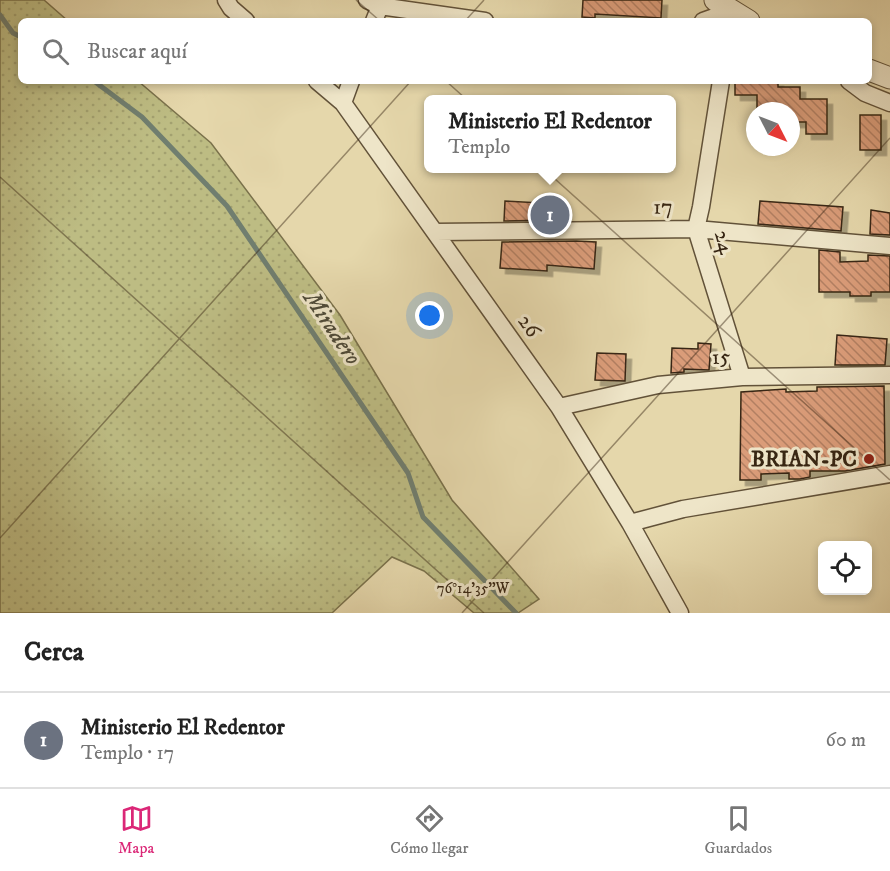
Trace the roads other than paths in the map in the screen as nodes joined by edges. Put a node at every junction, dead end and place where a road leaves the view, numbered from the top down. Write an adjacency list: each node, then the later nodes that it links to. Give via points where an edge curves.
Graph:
1 (226, 0): 4 (street)
2 (374, 9): 5 (street)
3 (731, 13): 6 (street)
4 (242, 18)
5 (457, 18)
6 (714, 18)
7 (872, 71): 8 (street)
8 (890, 78)
9 (321, 84): 13 (street, 26)
10 (350, 84): 13 (street)
11 (720, 84): 15 (street, 24)
12 (853, 84): 14 (street)
13 (343, 103): 16 (street, 26)
14 (890, 104)
15 (696, 229): 16 (street, 17); 17 (street, 17); 19 (street, 24)
16 (435, 232): 20 (street, 26)
17 (890, 246)
18 (890, 375): 19 (street, 15)
19 (742, 377): 20 (street, 15, via 658,385)
20 (559, 407): 22 (street, 26)
21 (890, 474): 22 (street, via 683,509)
22 (630, 523): 23 (street, 26)
23 (680, 613)

